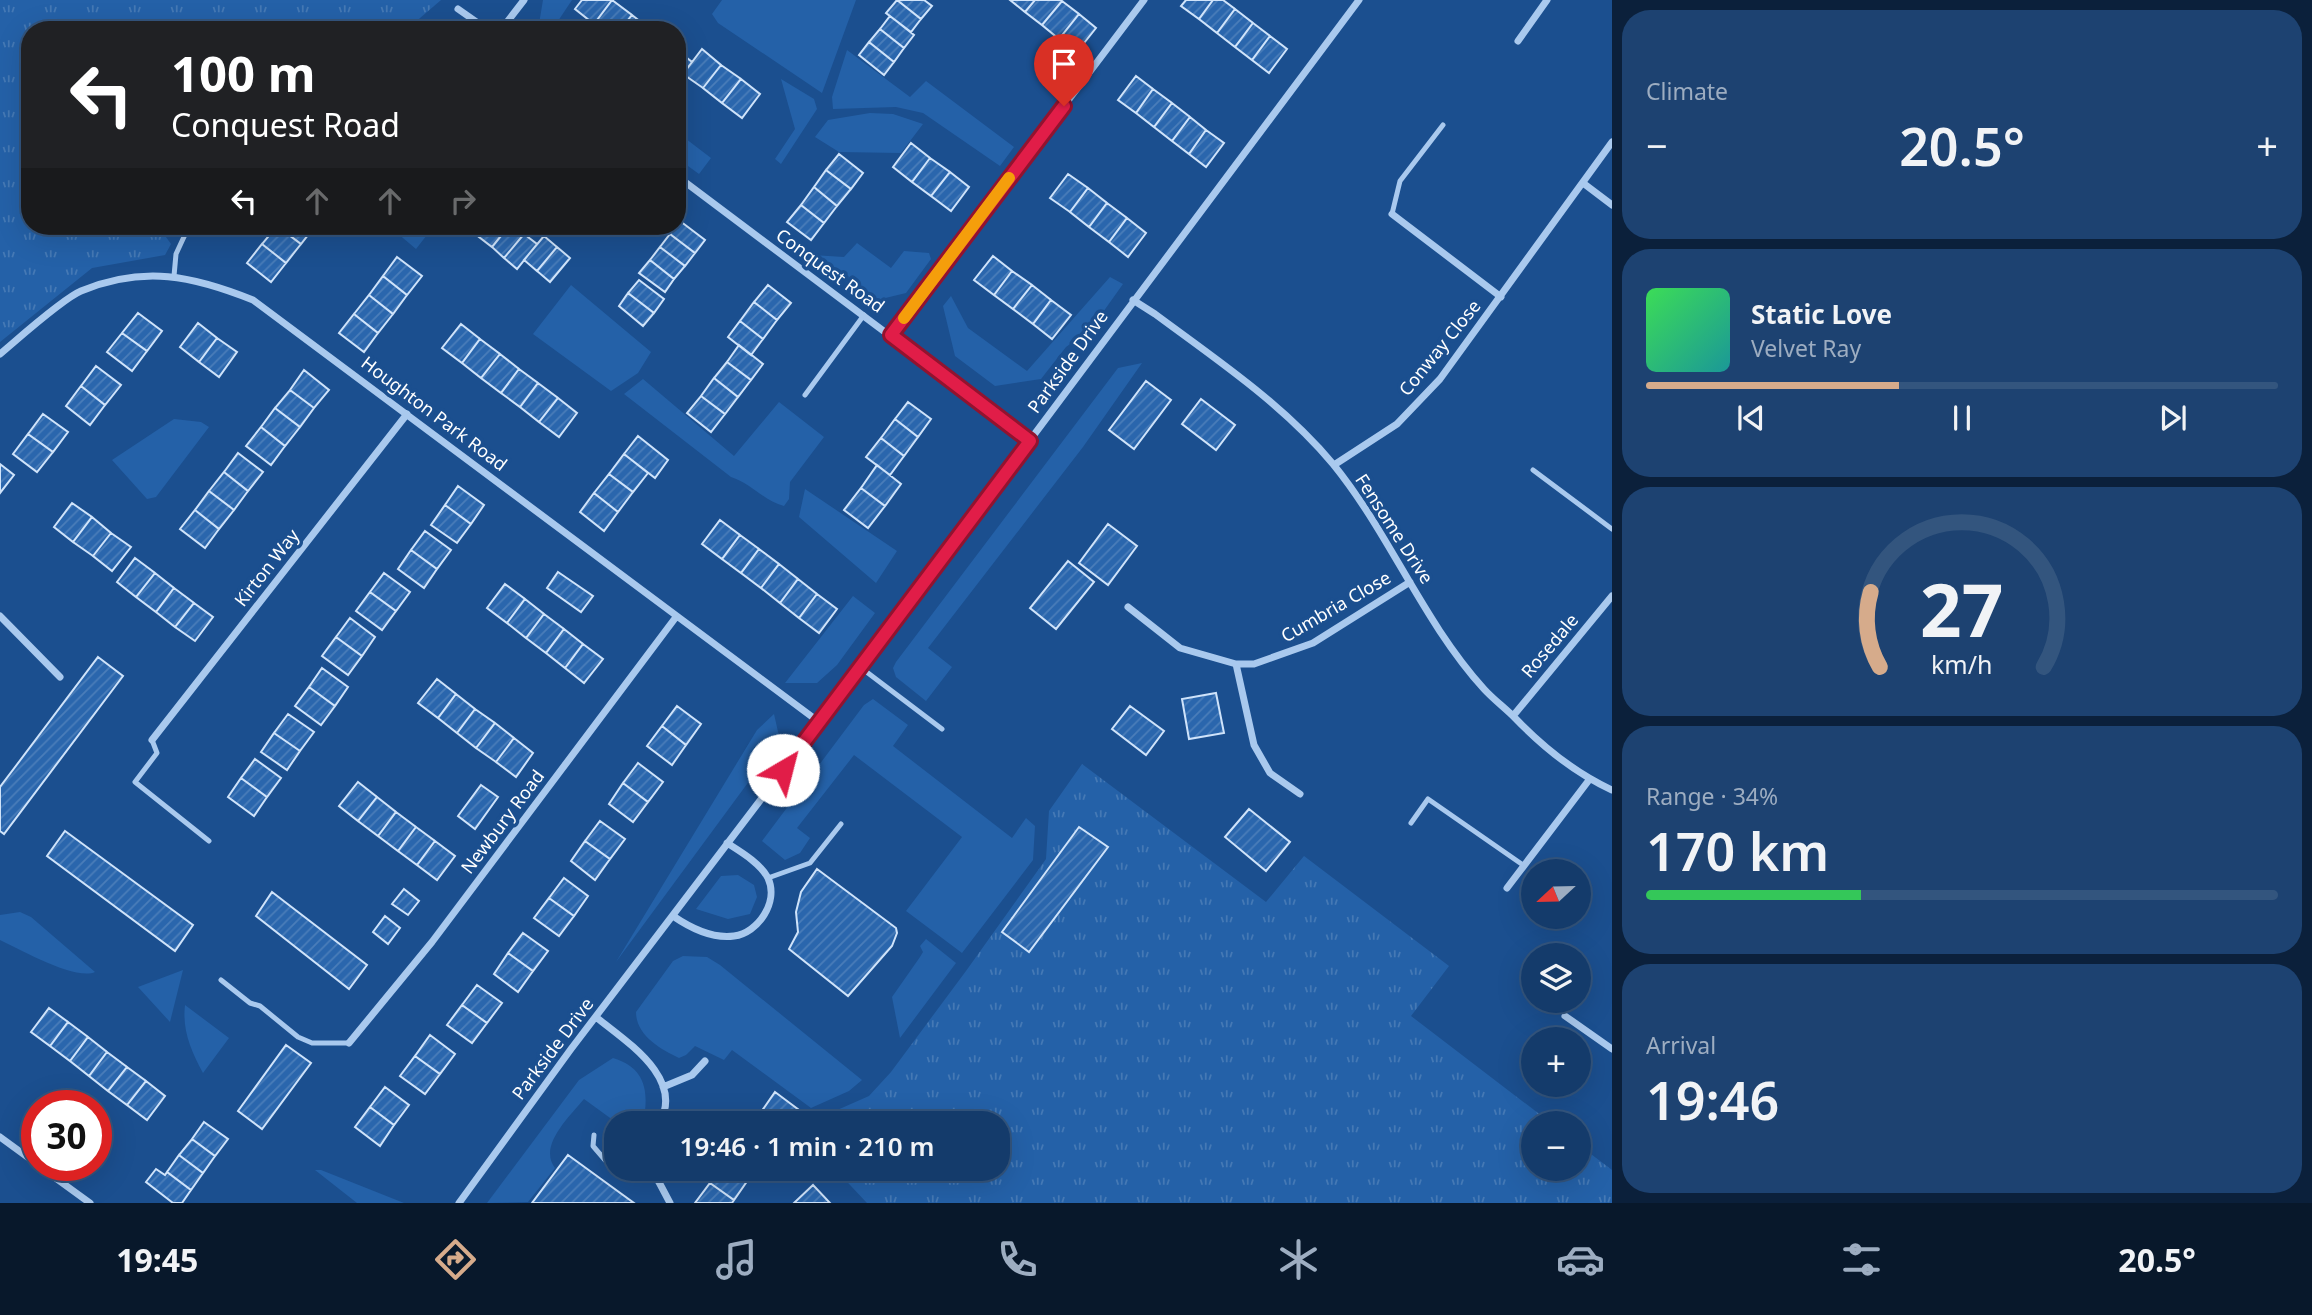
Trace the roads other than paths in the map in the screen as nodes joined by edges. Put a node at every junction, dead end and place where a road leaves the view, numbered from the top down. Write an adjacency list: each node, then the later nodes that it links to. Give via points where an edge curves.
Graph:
1 (524, 0): 7 (street)
2 (1144, 0): 20 (street)
3 (1359, 0): 18 (street, Parkside Drive)
4 (1548, 0): 8 (street)
5 (458, 9): 6 (street)
6 (475, 21)
7 (508, 21)
8 (1518, 41)
9 (1443, 125): 14 (lane, via 1400,181)
10 (1612, 142): 12 (street, Conway Close)
11 (686, 183): 19 (street, Conquest Road)
12 (1583, 183): 13 (street); 17 (street, Conway Close)
13 (1612, 205)
14 (1392, 214): 17 (street, Conway Close)
15 (185, 235): 16 (lane, via 176,254)
16 (174, 276): 21 (street, Houghton Park Road, via 142,276 79,291); 23 (street, Houghton Park Road, via 207,282 253,300)
17 (1502, 297): 25 (street, Conway Close, via 1440,379 1397,424)
18 (1133, 300): 24 (street, Parkside Drive); 25 (street, Fensome Drive, via 1279,408)
19 (864, 315): 20 (street, Conquest Road); 22 (lane)
20 (891, 335): 24 (street, Conquest Road)
21 (0, 354)
22 (805, 395)
23 (407, 414): 32 (street, Houghton Park Road); 39 (street, Kirton Way)
24 (1030, 441): 34 (street, Parkside Drive)
25 (1334, 466): 28 (street, Fensome Drive)
26 (1533, 470): 27 (lane)
27 (1612, 529)
28 (1410, 582): 33 (street, Cumbria Close, via 1294,652 1254,664); 36 (street, Fensome Drive, via 1484,689)
29 (1612, 596): 36 (street, Rosedale)
30 (1128, 607): 33 (street, Cumbria Close, via 1180,648)
31 (0, 615): 35 (street)
32 (677, 617): 37 (street, Houghton Park Road); 56 (street, Newbury Road, via 432,942)
33 (1236, 664): 42 (street, via 1254,745 1270,773)
34 (860, 667): 37 (street, Parkside Drive); 38 (lane)
35 (60, 677)
36 (1513, 716): 40 (street, Fensome Drive)
37 (819, 722): 46 (street, Parkside Drive)
38 (942, 729)
39 (152, 740): 45 (lane, via 157,753 135,782)
40 (1589, 780): 41 (street, Fensome Drive); 47 (street)
41 (1612, 790)
42 (1300, 794)
43 (1411, 823): 48 (lane, via 1427,799)
44 (841, 824): 50 (lane, via 810,863)
45 (209, 841)
46 (727, 843): 50 (street); 52 (street, Parkside Drive)
47 (1528, 859)
48 (1521, 864)
49 (1521, 868): 51 (street)
50 (768, 878): 52 (street, via 772,893 766,914 754,927 734,936 690,928)
51 (1507, 888)
52 (673, 916): 55 (street, Parkside Drive)
53 (221, 980): 56 (lane, via 312,1044)
54 (1565, 1016): 57 (street)
55 (596, 1017): 59 (street, via 652,1063); 68 (street, Parkside Drive)
56 (349, 1043)
57 (1612, 1049)
58 (705, 1061): 59 (street, via 692,1075)
59 (663, 1087): 60 (street)
60 (663, 1111)
61 (594, 1135): 64 (lane, via 593,1146)
62 (0, 1137): 63 (street)
63 (21, 1152)
64 (604, 1159)
65 (60, 1181): 67 (street)
66 (658, 1181): 69 (street)
67 (90, 1203)
68 (459, 1203)
69 (670, 1203)

